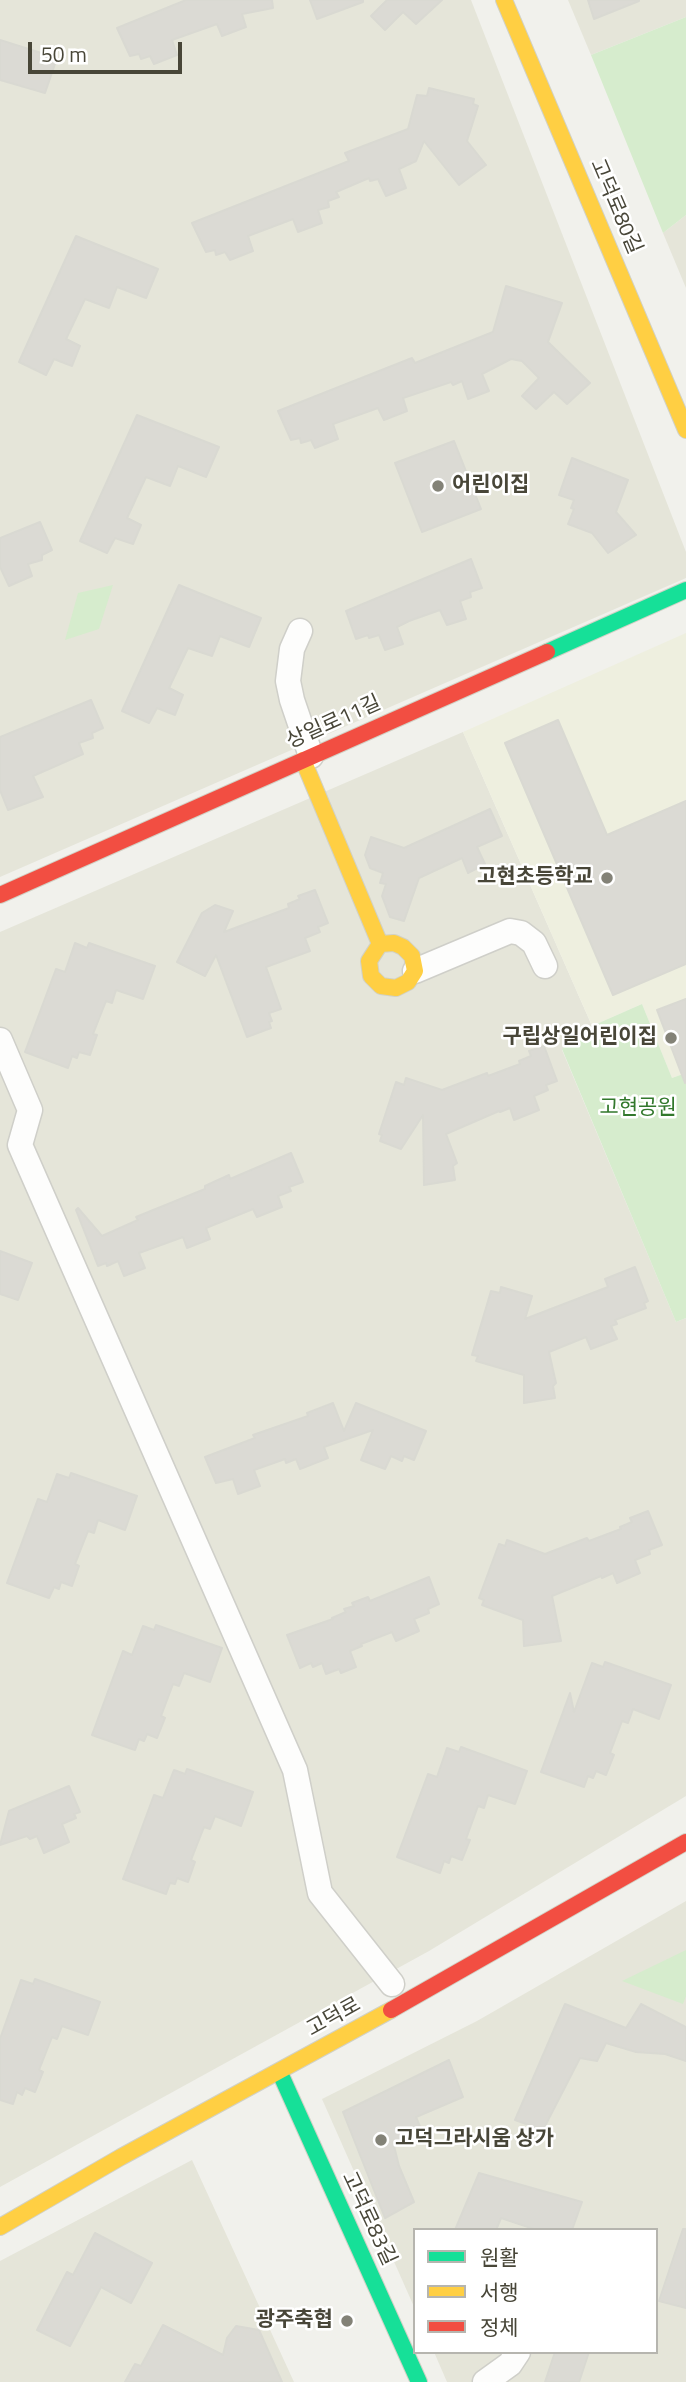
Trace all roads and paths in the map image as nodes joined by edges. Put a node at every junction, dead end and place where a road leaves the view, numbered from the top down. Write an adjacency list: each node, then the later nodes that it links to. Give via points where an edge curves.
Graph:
1 (504, 0): 2 (street, 고덕로80길)
2 (686, 430)
3 (686, 590): 5 (street, 상일로11길)
4 (300, 631): 5 (street, via 292,649 288,681)
5 (307, 758): 6 (street, 상일로11길); 7 (street)
6 (0, 895)
7 (380, 944): 9 (street, via 403,947 412,956); 9 (street, via 369,961 371,976 382,986 396,988 408,982)
8 (545, 966): 9 (street, via 534,943 510,930)
9 (415, 971)
10 (0, 1040): 12 (street, via 30,1110 20,1145 295,1770 320,1893)
11 (686, 1842): 13 (street, 고덕로)
12 (392, 1984)
13 (280, 2073): 14 (street, 고덕로); 16 (street, 고덕로83길)
14 (0, 2227)
15 (517, 2354): 17 (street)
16 (419, 2382)
17 (485, 2382)

